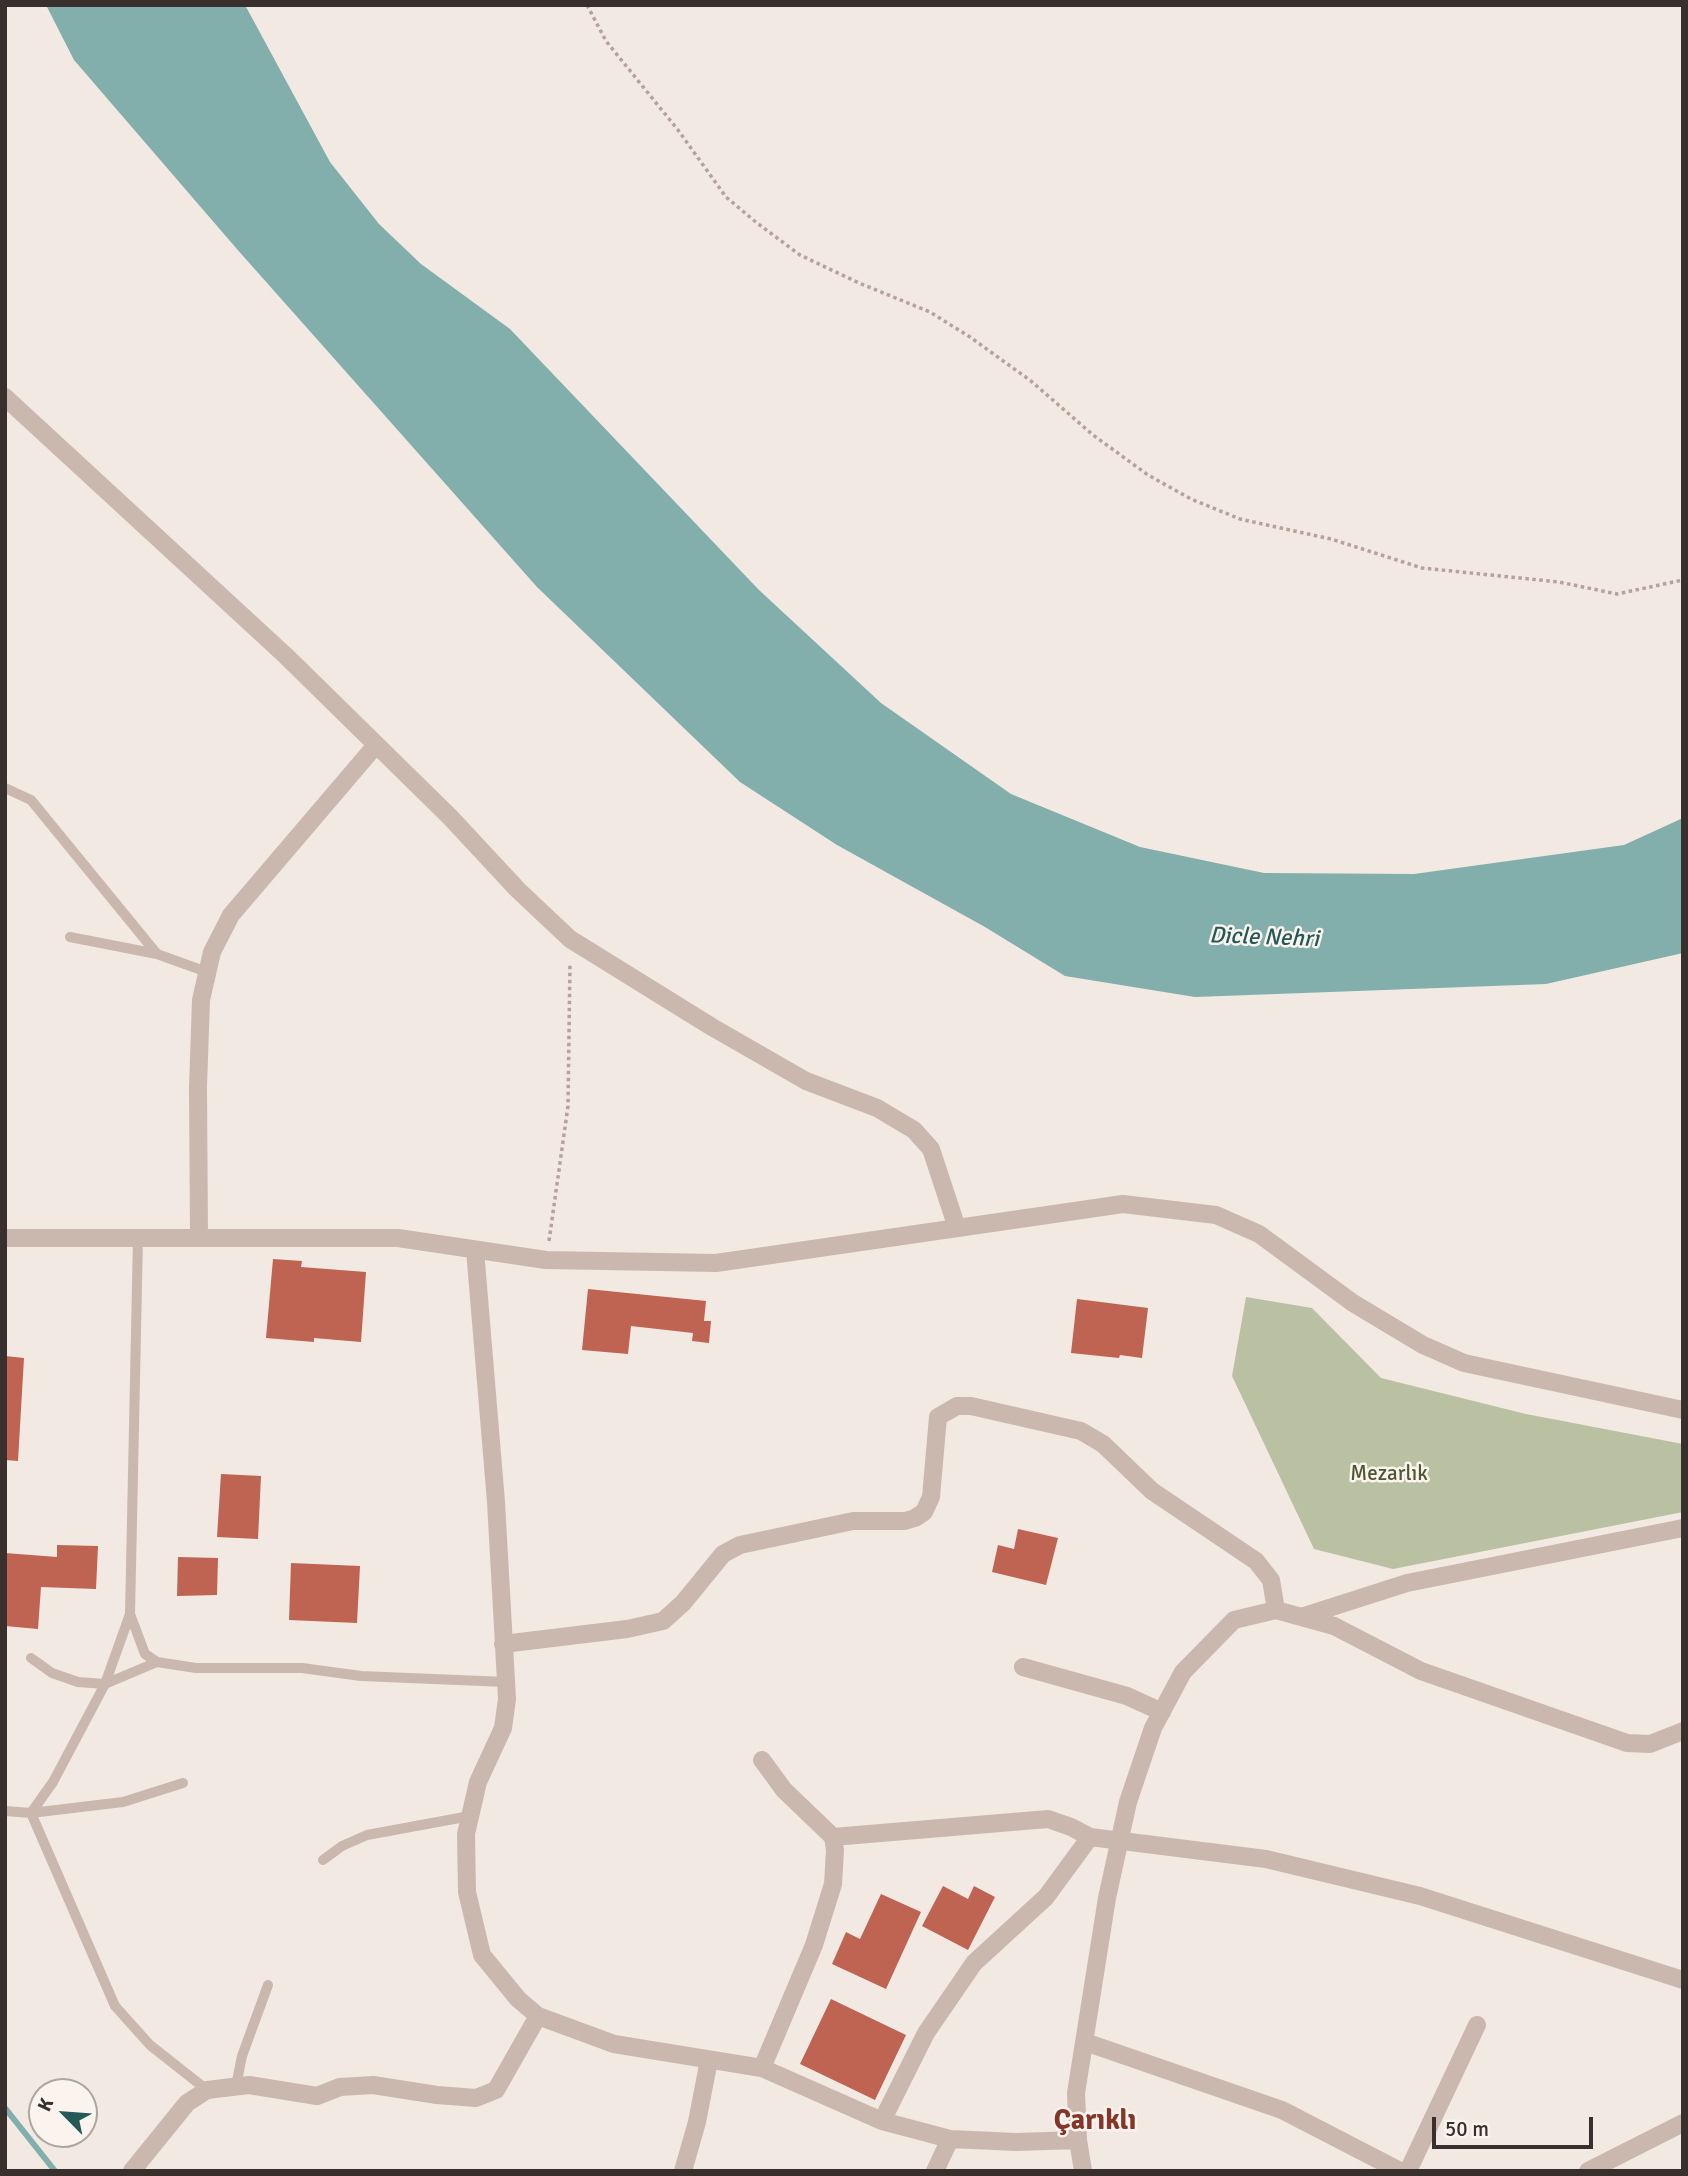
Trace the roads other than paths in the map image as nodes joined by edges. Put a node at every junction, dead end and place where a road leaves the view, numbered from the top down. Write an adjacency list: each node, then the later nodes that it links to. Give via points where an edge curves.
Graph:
1 (5, 397): 2 (street)
2 (376, 745): 6 (street, via 231,915); 7 (street, via 570,939 806,1081 877,1108 914,1130 931,1149)
3 (5, 788): 5 (lane, via 31,800)
4 (70, 937): 5 (lane)
5 (157, 954): 6 (lane)
6 (207, 972): 10 (street, via 201,1000)
7 (957, 1228): 11 (street, via 716,1263 546,1260); 12 (street, via 1123,1204 1216,1215 1259,1234 1353,1303 1423,1345 1464,1363)
8 (5, 1238): 9 (street)
9 (138, 1238): 10 (street); 15 (lane)
10 (199, 1238): 11 (street, via 398,1238)
11 (475, 1250): 17 (street)
12 (1683, 1410)
13 (1683, 1528): 16 (street, via 1407,1583)
14 (1276, 1610): 16 (street); 17 (street, via 1270,1580 1256,1561 1152,1491 1102,1444 1081,1431 957,1406 938,1418 931,1497 915,1518 853,1521 740,1545 723,1554 663,1621); 23 (street, via 1234,1619 1183,1672)
15 (130, 1614): 19 (lane, via 145,1654); 22 (lane)
16 (1301, 1617): 24 (street, via 1334,1626 1421,1671 1627,1743 1650,1744)
17 (503, 1644): 21 (street)
18 (31, 1658): 22 (lane, via 78,1682)
19 (158, 1662): 21 (lane, via 196,1668 302,1668 361,1676); 22 (lane)
20 (1023, 1667): 23 (street, via 1127,1696)
21 (506, 1682): 29 (street, via 503,1728 478,1782)
22 (105, 1684): 28 (lane, via 53,1782)
23 (1162, 1712): 32 (street, via 1128,1802)
24 (1683, 1731)
25 (762, 1760): 30 (street, via 783,1790)
26 (183, 1783): 28 (lane, via 123,1802)
27 (5, 1811): 28 (lane)
28 (31, 1813): 42 (lane, via 115,2006 150,2045)
29 (470, 1816): 33 (lane, via 367,1835); 36 (street, via 467,1892 482,1955)
30 (833, 1837): 31 (street, via 1048,1819); 40 (street, via 834,1884 814,1945)
31 (1090, 1837): 32 (street); 43 (street, via 1046,1897 974,1963 926,2033)
32 (1119, 1841): 34 (street, via 1266,1859 1420,1895); 38 (street)
33 (324, 1860)
34 (1683, 1980)
35 (268, 1985): 41 (lane)
36 (538, 2016): 39 (street, via 614,2044); 41 (street, via 496,2090 476,2098 373,2085 340,2087 317,2096)
37 (1478, 2025): 52 (street)
38 (1085, 2042): 46 (street, via 1076,2093); 51 (street, via 1282,2110)
39 (709, 2060): 40 (street); 48 (street)
40 (762, 2068): 43 (street)
41 (236, 2086): 42 (street)
42 (208, 2090): 47 (street, via 187,2103)
43 (881, 2121): 45 (street)
44 (1683, 2123): 53 (street)
45 (950, 2139): 46 (street); 49 (street)
46 (1078, 2140): 50 (street)
47 (132, 2171)
48 (683, 2171)
49 (935, 2171)
50 (1083, 2171)
51 (1400, 2171)
52 (1408, 2171)
53 (1588, 2171)

